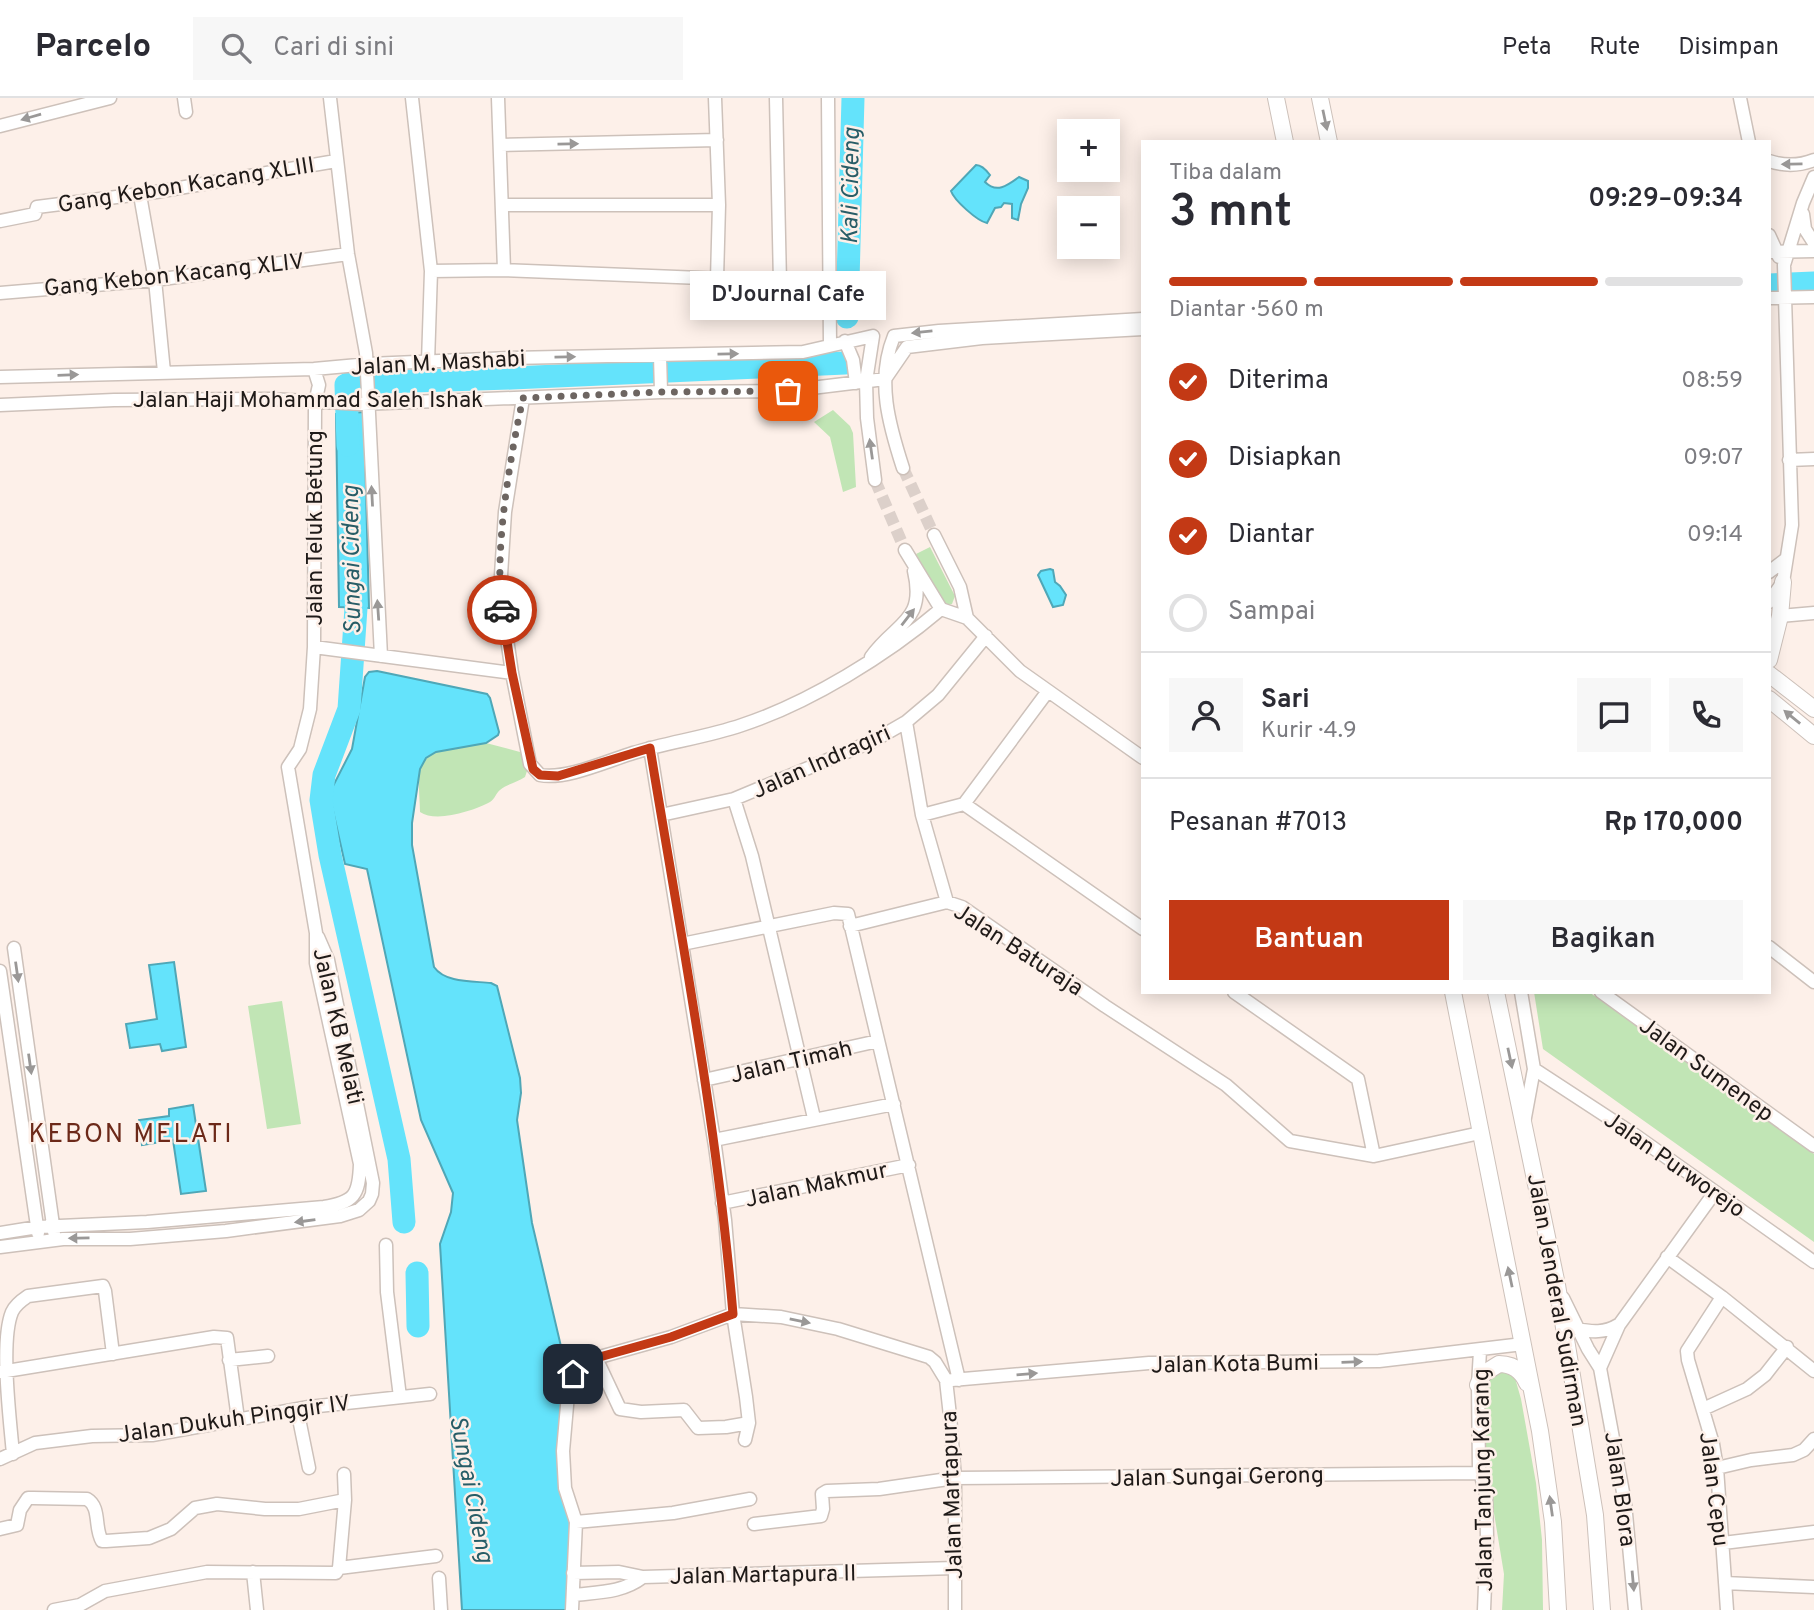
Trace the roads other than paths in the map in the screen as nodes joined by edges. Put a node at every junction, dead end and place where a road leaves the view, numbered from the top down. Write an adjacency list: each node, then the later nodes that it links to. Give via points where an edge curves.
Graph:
1 (110, 98): 12 (street)
2 (184, 98): 13 (street)
3 (330, 98): 21 (street)
4 (412, 98): 36 (street)
5 (498, 98): 19 (street)
6 (715, 98): 15 (street)
7 (776, 98): 39 (street)
8 (828, 98): 40 (street)
9 (1276, 98): 16 (main road)
10 (1320, 98): 17 (main road, one-way to 17)
11 (1740, 98): 18 (street)
12 (53, 104): 14 (street, one-way to 14)
13 (186, 112)
14 (0, 125)
15 (717, 140): 19 (street, one-way to 15); 27 (street)
16 (1285, 140)
17 (1329, 140)
18 (1749, 140)
19 (500, 145): 26 (street)
20 (1814, 160): 22 (street, one-way to 22, via 1784,165)
21 (336, 161): 24 (street, Gang Kebon Kacang XLIII); 33 (street)
22 (1771, 162)
23 (1814, 177): 25 (street)
24 (140, 195): 28 (street, Gang Kebon Kacang XLIII, via 37,207 35,214); 38 (street)
25 (1803, 203): 29 (street, via 1803,222); 32 (street)
26 (502, 205): 27 (street); 35 (street)
27 (719, 205): 37 (street)
28 (0, 221)
29 (1814, 243)
30 (1814, 251): 32 (street)
31 (1772, 252): 32 (street); 34 (street)
32 (1789, 252): 34 (street)
33 (348, 254): 38 (street, Gang Kebon Kacang XLIV); 51 (street)
34 (1785, 268): 42 (street)
35 (503, 270): 36 (street); 37 (street)
36 (431, 271): 50 (street)
37 (717, 279): 39 (street)
38 (155, 280): 41 (street, Gang Kebon Kacang XLIV); 53 (street)
39 (780, 282): 40 (street)
40 (830, 283): 48 (street)
41 (0, 293)
42 (1784, 295): 43 (street); 44 (street); 63 (street)
43 (1814, 297)
44 (1771, 298)
45 (1141, 319): 55 (street, one-way to 55, via 897,335 892,338)
46 (1141, 329): 55 (street, via 907,347)
47 (845, 341): 48 (street, Jalan M. Mashabi); 56 (street); 56 (street, Jalan M. Mashabi, via 873,336)
48 (830, 345): 49 (street, Jalan M. Mashabi, one-way to 48, via 803,352)
49 (660, 360): 50 (street, Jalan M. Mashabi, one-way to 49); 57 (street)
50 (428, 362): 51 (street, Jalan M. Mashabi)
51 (366, 367): 52 (street, Jalan M. Mashabi); 60 (street)
52 (314, 369): 53 (street, Jalan M. Mashabi); 59 (street, Jalan Teluk Betung)
53 (164, 372): 54 (street, Jalan M. Mashabi, one-way to 53)
54 (0, 377)
55 (885, 379): 56 (street, Jalan Haji Mohammad Saleh Ishak); 64 (street, via 888,415)
56 (861, 382): 57 (street, Jalan Haji Mohammad Saleh Ishak, via 788,391); 65 (street, one-way to 56)
57 (661, 387): 58 (street, Jalan Haji Mohammad Saleh Ishak)
58 (523, 398): 60 (street, Jalan Haji Mohammad Saleh Ishak); 80 (street, via 505,512 500,582)
59 (319, 403): 60 (street, Jalan Haji Mohammad Saleh Ishak); 61 (street, Jalan Haji Mohammad Saleh Ishak, via 270,399); 76 (street, Jalan Teluk Betung)
60 (366, 403): 78 (street, one-way to 60)
61 (0, 405)
62 (1814, 459): 63 (street)
63 (1790, 460): 67 (street, via 1792,525)
64 (903, 468)
65 (875, 480)
66 (934, 535): 74 (street, via 960,587)
67 (1786, 559): 68 (street); 69 (street)
68 (1771, 570)
69 (1783, 582): 70 (street); 73 (main road)
70 (1771, 599)
71 (941, 609): 74 (street); 79 (street); 79 (street, one-way to 71, via 917,604 918,587 909,555)
72 (1814, 613): 73 (street)
73 (1780, 616): 77 (main road)
74 (967, 618): 75 (street)
75 (986, 636): 82 (street, via 1020,671); 85 (street, Jalan Indragiri, via 939,695)
76 (314, 648): 78 (street, Jalan Teluk Betung); 97 (street, Jalan Teluk Betung, via 304,738 288,766)
77 (1771, 652)
78 (381, 656): 80 (street, Jalan Teluk Betung)
79 (868, 660): 87 (street, via 810,695 753,721)
80 (512, 673): 87 (street, via 530,764 540,775 558,776)
81 (1771, 676): 84 (main road)
82 (1048, 691): 88 (street); 90 (street)
83 (1771, 701): 86 (main road, one-way to 83)
84 (1814, 709)
85 (906, 722): 89 (street, Jalan Indragiri, via 873,741); 92 (street)
86 (1814, 736)
87 (650, 748): 91 (street)
88 (1141, 757)
89 (734, 799): 91 (street, Jalan Indragiri); 94 (street)
90 (964, 804): 92 (street); 96 (street)
91 (661, 815): 98 (street)
92 (922, 815): 93 (street)
93 (947, 902): 95 (street, Jalan Baturaja); 118 (street, Jalan Baturaja, via 972,914 1226,1085 1290,1141)
94 (767, 926): 95 (street, via 840,913 848,914); 98 (street); 109 (street)
95 (850, 926): 108 (street)
96 (1141, 928)
97 (316, 933): 122 (street, Jalan KB Melati, via 316,963 360,1164 357,1190 343,1203); 126 (street, Jalan KB Melati, one-way to 126, via 328,960 372,1194 359,1210 340,1216)
98 (682, 944): 111 (street)
99 (14, 948): 123 (street, one-way to 123)
100 (1771, 949): 102 (street)
101 (0, 971): 124 (street)
102 (1814, 982)
103 (1237, 994): 118 (street, via 1358,1079)
104 (1453, 994): 115 (main road, Jalan Jenderal Sudirman)
105 (1496, 994): 114 (main road, Jalan Jenderal Sudirman, one-way to 114)
106 (1521, 994): 110 (street)
107 (1604, 994): 117 (street, Jalan Sumenep)
108 (878, 1041): 109 (street, Jalan Timah); 112 (street)
109 (800, 1059): 111 (street, Jalan Timah); 113 (street)
110 (1534, 1069): 114 (street); 120 (street, Jalan Purworejo)
111 (705, 1080): 116 (street)
112 (894, 1104): 113 (street); 119 (street)
113 (814, 1118): 116 (street)
114 (1524, 1123): 133 (main road, Jalan Jenderal Sudirman)
115 (1480, 1133): 118 (street, Jalan Baturaja); 138 (main road, Jalan Jenderal Sudirman, one-way to 115)
116 (714, 1140): 121 (street)
117 (1814, 1146)
118 (1374, 1156)
119 (909, 1165): 121 (street, Jalan Makmur); 148 (street)
120 (1714, 1192): 131 (street); 132 (street, Jalan Purworejo)
121 (722, 1203): 135 (street)
122 (192, 1218): 123 (street, Jalan KB Melati); 126 (street)
123 (53, 1226): 124 (street, Jalan KB Melati); 127 (street)
124 (38, 1227): 125 (street, Jalan KB Melati); 128 (street)
125 (0, 1233)
126 (196, 1234): 127 (street, Jalan KB Melati, one-way to 127)
127 (54, 1239): 128 (street, Jalan KB Melati)
128 (39, 1241): 130 (street, Jalan KB Melati)
129 (386, 1245): 152 (street)
130 (0, 1247)
131 (1667, 1257): 134 (street); 136 (street)
132 (1814, 1262)
133 (1558, 1285): 137 (street, Jalan Blora); 190 (main road, Jalan Jenderal Sudirman, via 1595,1515)
134 (1722, 1297): 139 (street); 154 (street, Jalan Cepu, via 1687,1350)
135 (733, 1314): 143 (street); 148 (street, one-way to 148, via 781,1317 899,1346 929,1357); 156 (street)
136 (1619, 1325): 137 (street, via 1600,1332); 145 (street)
137 (1577, 1329): 145 (street, Jalan Blora)
138 (1523, 1344): 140 (street, Jalan Kota Bumi); 151 (main road, Jalan Jenderal Sudirman)
139 (1787, 1346): 147 (street); 154 (street, via 1756,1382)
140 (1480, 1351): 148 (street, Jalan Kota Bumi, one-way to 140, via 1149,1363 1379,1361); 149 (street, Jalan Tanjung Karang)
141 (113, 1354): 144 (street, via 214,1337 227,1338); 146 (street); 146 (street, via 104,1288 67,1290 28,1296 11,1312)
142 (268, 1356): 144 (street)
143 (596, 1358): 156 (street, via 620,1409 684,1410 698,1428); 168 (street, via 577,1370 569,1383 563,1451 565,1488)
144 (229, 1360): 155 (street)
145 (1600, 1368): 191 (street, Jalan Blora, one-way to 191, via 1621,1470)
146 (2, 1371): 159 (street)
147 (1814, 1371)
148 (952, 1380): 165 (street, Jalan Martapura)
149 (1478, 1385): 151 (main road, via 1488,1368 1505,1364 1521,1371); 163 (street, Jalan Tanjung Karang)
150 (430, 1394): 152 (street, Jalan Dukuh Pinggir IV)
151 (1532, 1395): 189 (main road, Jalan Jenderal Sudirman, one-way to 151, via 1553,1522)
152 (400, 1398): 153 (street, Jalan Dukuh Pinggir IV)
153 (297, 1409): 155 (street, Jalan Dukuh Pinggir IV); 161 (street)
154 (1703, 1409): 162 (street, Jalan Cepu)
155 (238, 1419): 159 (street, Jalan Dukuh Pinggir IV, via 152,1435 35,1443)
156 (749, 1423): 158 (street)
157 (1814, 1439): 162 (street, via 1793,1455)
158 (745, 1440)
159 (13, 1454): 160 (street, Jalan Dukuh Pinggir IV)
160 (0, 1459)
161 (309, 1468)
162 (1717, 1468): 172 (street, Jalan Cepu)
163 (1479, 1473): 165 (street, Jalan Sungai Gerong); 188 (street, Jalan Tanjung Karang, via 1486,1494)
164 (344, 1474): 167 (street)
165 (955, 1478): 169 (street, Jalan Sungai Gerong, via 824,1492 821,1516); 175 (street, Jalan Martapura)
166 (750, 1499): 168 (street, via 673,1513)
167 (345, 1500): 170 (street, via 299,1509 217,1504 195,1508 170,1529 149,1538 102,1541 95,1506 87,1499 28,1498 17,1525); 174 (street)
168 (576, 1522): 177 (street)
169 (754, 1524)
170 (0, 1529)
171 (1814, 1532): 172 (street)
172 (1723, 1543): 180 (street, Jalan Cepu)
173 (436, 1556): 174 (street)
174 (339, 1568): 176 (street, via 331,1575)
175 (955, 1568): 178 (street, Jalan Martapura II); 187 (street, Jalan Martapura)
176 (253, 1572): 183 (street, via 207,1572 131,1585); 184 (street)
177 (573, 1573): 178 (street, Jalan Martapura II, via 619,1572); 182 (street)
178 (643, 1577): 182 (street, via 620,1590)
179 (439, 1578): 185 (street)
180 (1725, 1583): 181 (street); 192 (street, Jalan Cepu)
181 (1814, 1587)
182 (573, 1595): 186 (street)
183 (54, 1610)
184 (257, 1610)
185 (441, 1610)
186 (572, 1610)
187 (955, 1610)
188 (1484, 1610)
189 (1558, 1610)
190 (1602, 1610)
191 (1635, 1610)
192 (1727, 1610)

